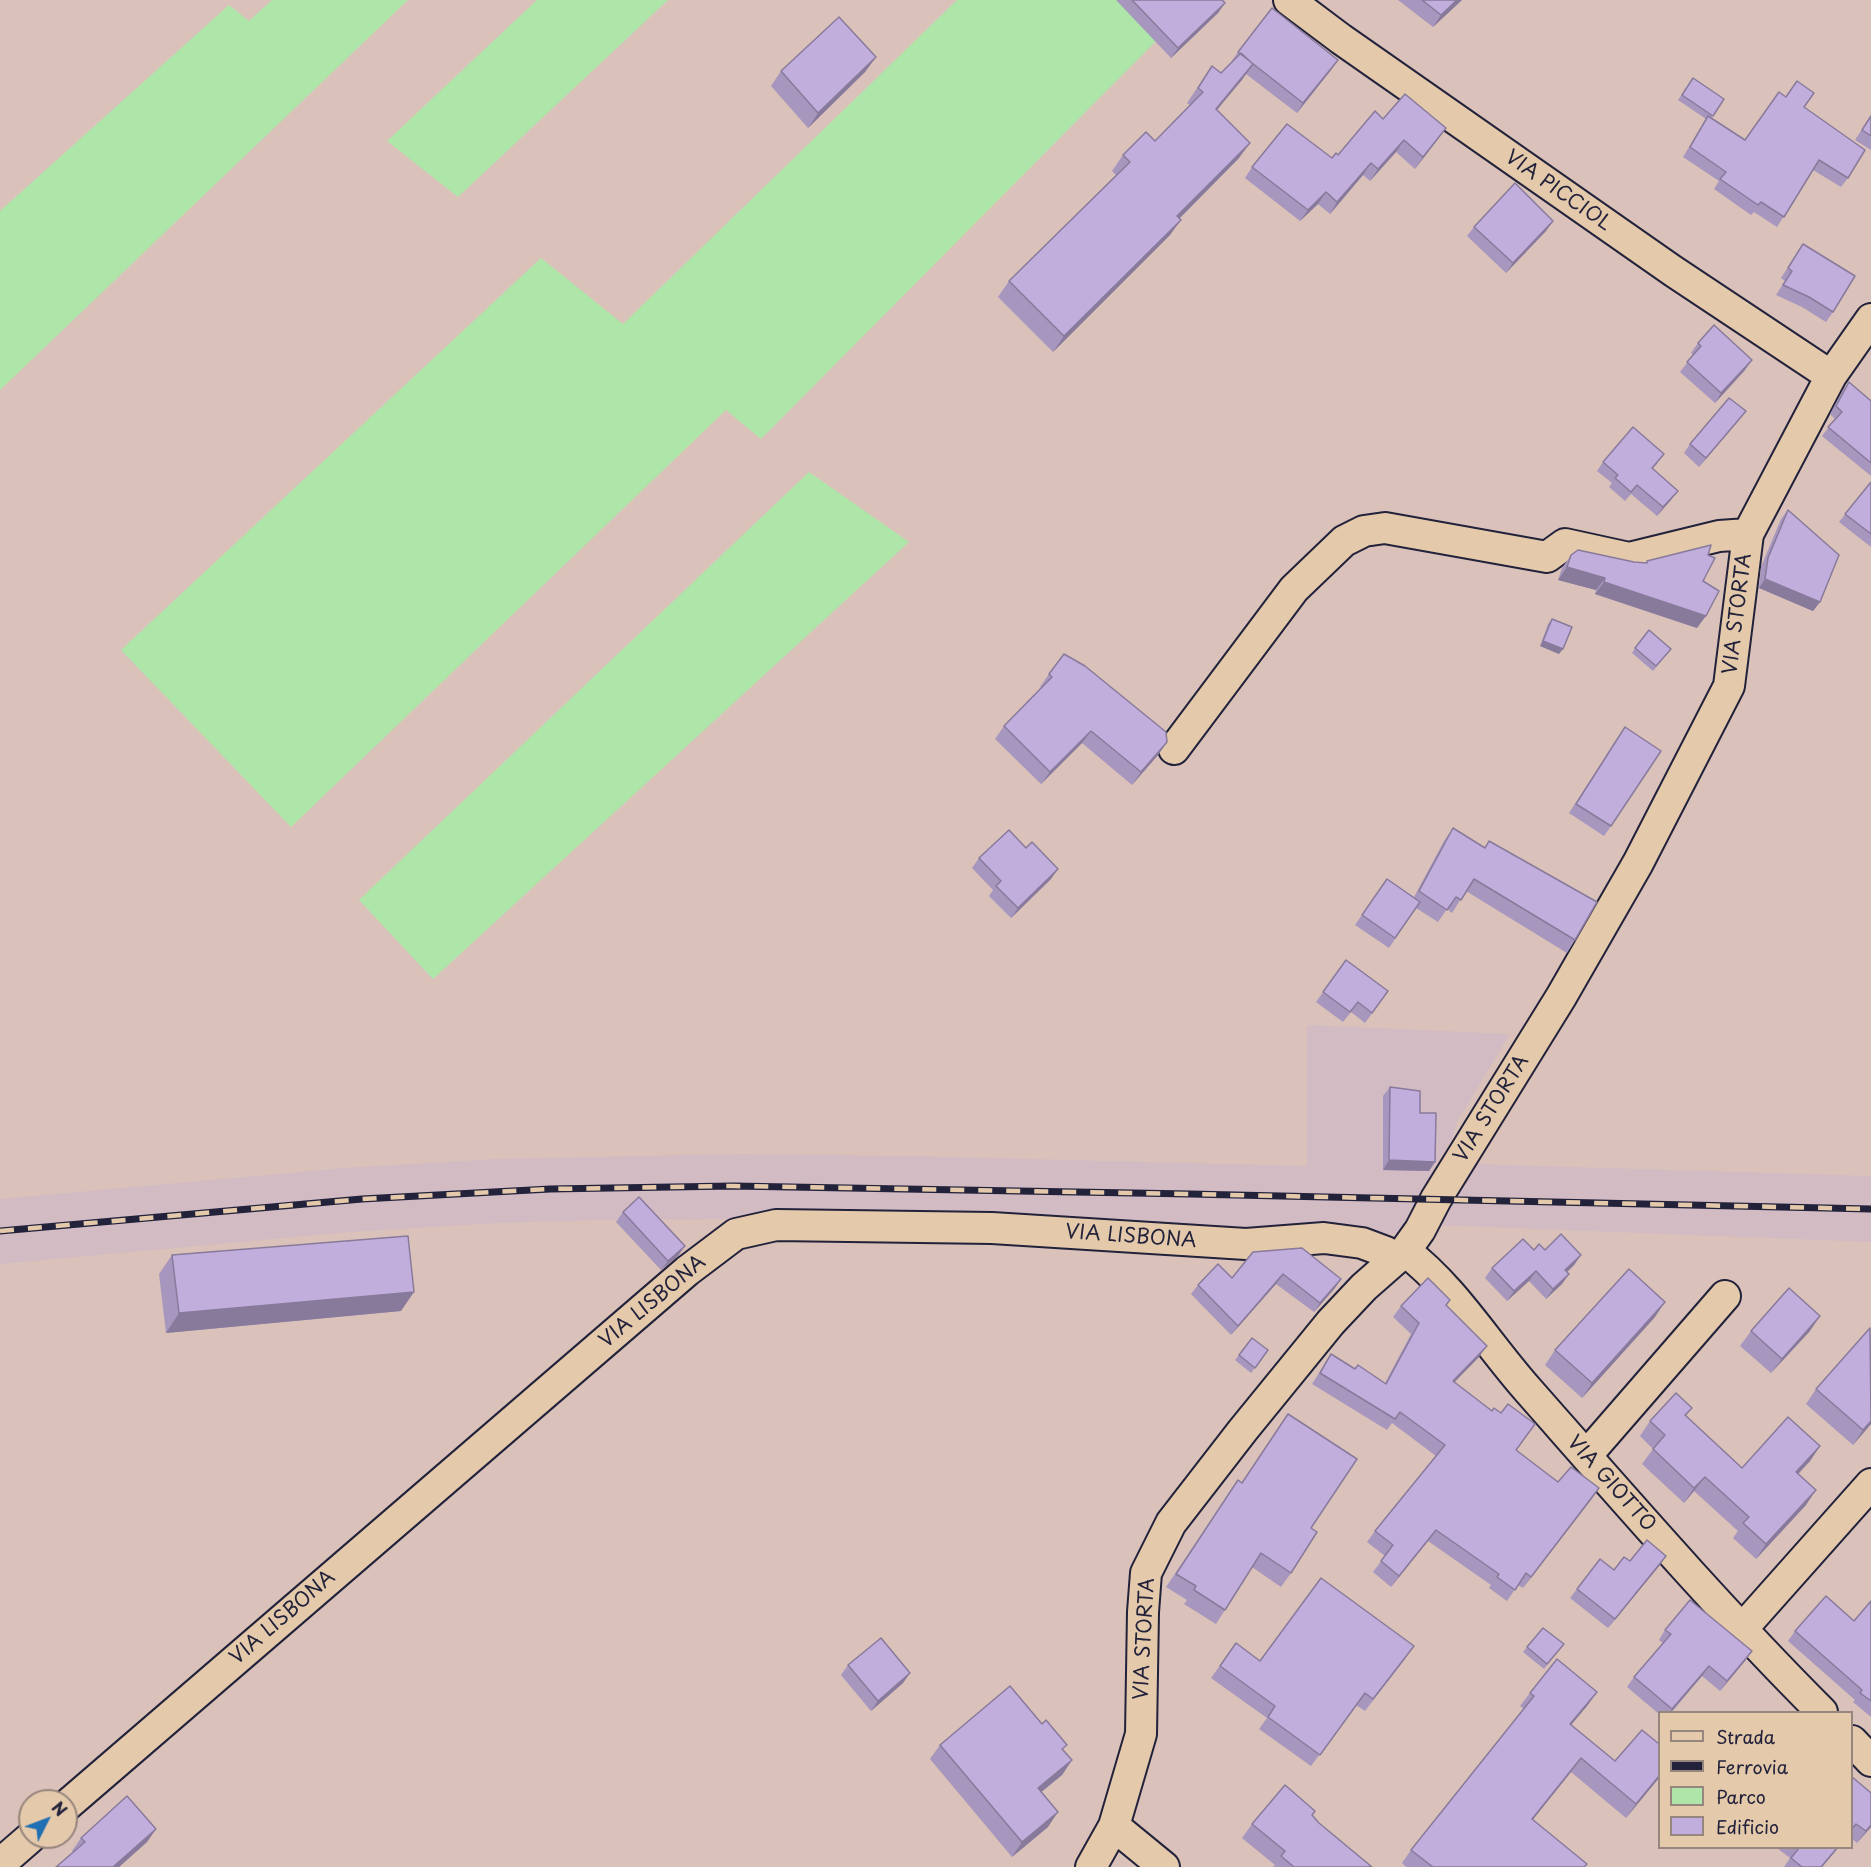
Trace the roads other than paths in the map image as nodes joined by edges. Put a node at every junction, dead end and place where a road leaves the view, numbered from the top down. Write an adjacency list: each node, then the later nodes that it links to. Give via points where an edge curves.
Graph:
1 (1289, 0): 3 (street, VIA PICCIOL, via 1673,271)
2 (1871, 319): 3 (street, VIA STORTA)
3 (1832, 376): 4 (street, VIA STORTA)
4 (1748, 534): 5 (street, via 1719,536 1629,558 1564,544 1547,557 1385,528 1364,531 1344,541 1294,589); 6 (street, VIA STORTA, via 1729,686 1638,863 1567,986 1420,1230)
5 (1174, 748)
6 (1400, 1255): 8 (street, VIA GIOTTO, via 1423,1266); 14 (street, VIA LISBONA, via 1362,1243 1324,1238 1246,1244 992,1228 819,1225 776,1225 736,1234 678,1279); 15 (street, VIA STORTA, via 1331,1322 1171,1523 1146,1573 1141,1734)
7 (1725, 1296): 8 (street)
8 (1586, 1456): 10 (street, VIA GIOTTO)
9 (1871, 1485): 10 (street)
10 (1743, 1629): 11 (street, VIA GIOTTO)
11 (1820, 1711)
12 (1853, 1744): 13 (street)
13 (1871, 1761)
14 (78, 1796)
15 (1114, 1826): 18 (street, VIA STORTA); 19 (street)
16 (18, 1848): 17 (street)
17 (0, 1864)
18 (1091, 1867)
19 (1164, 1867)

